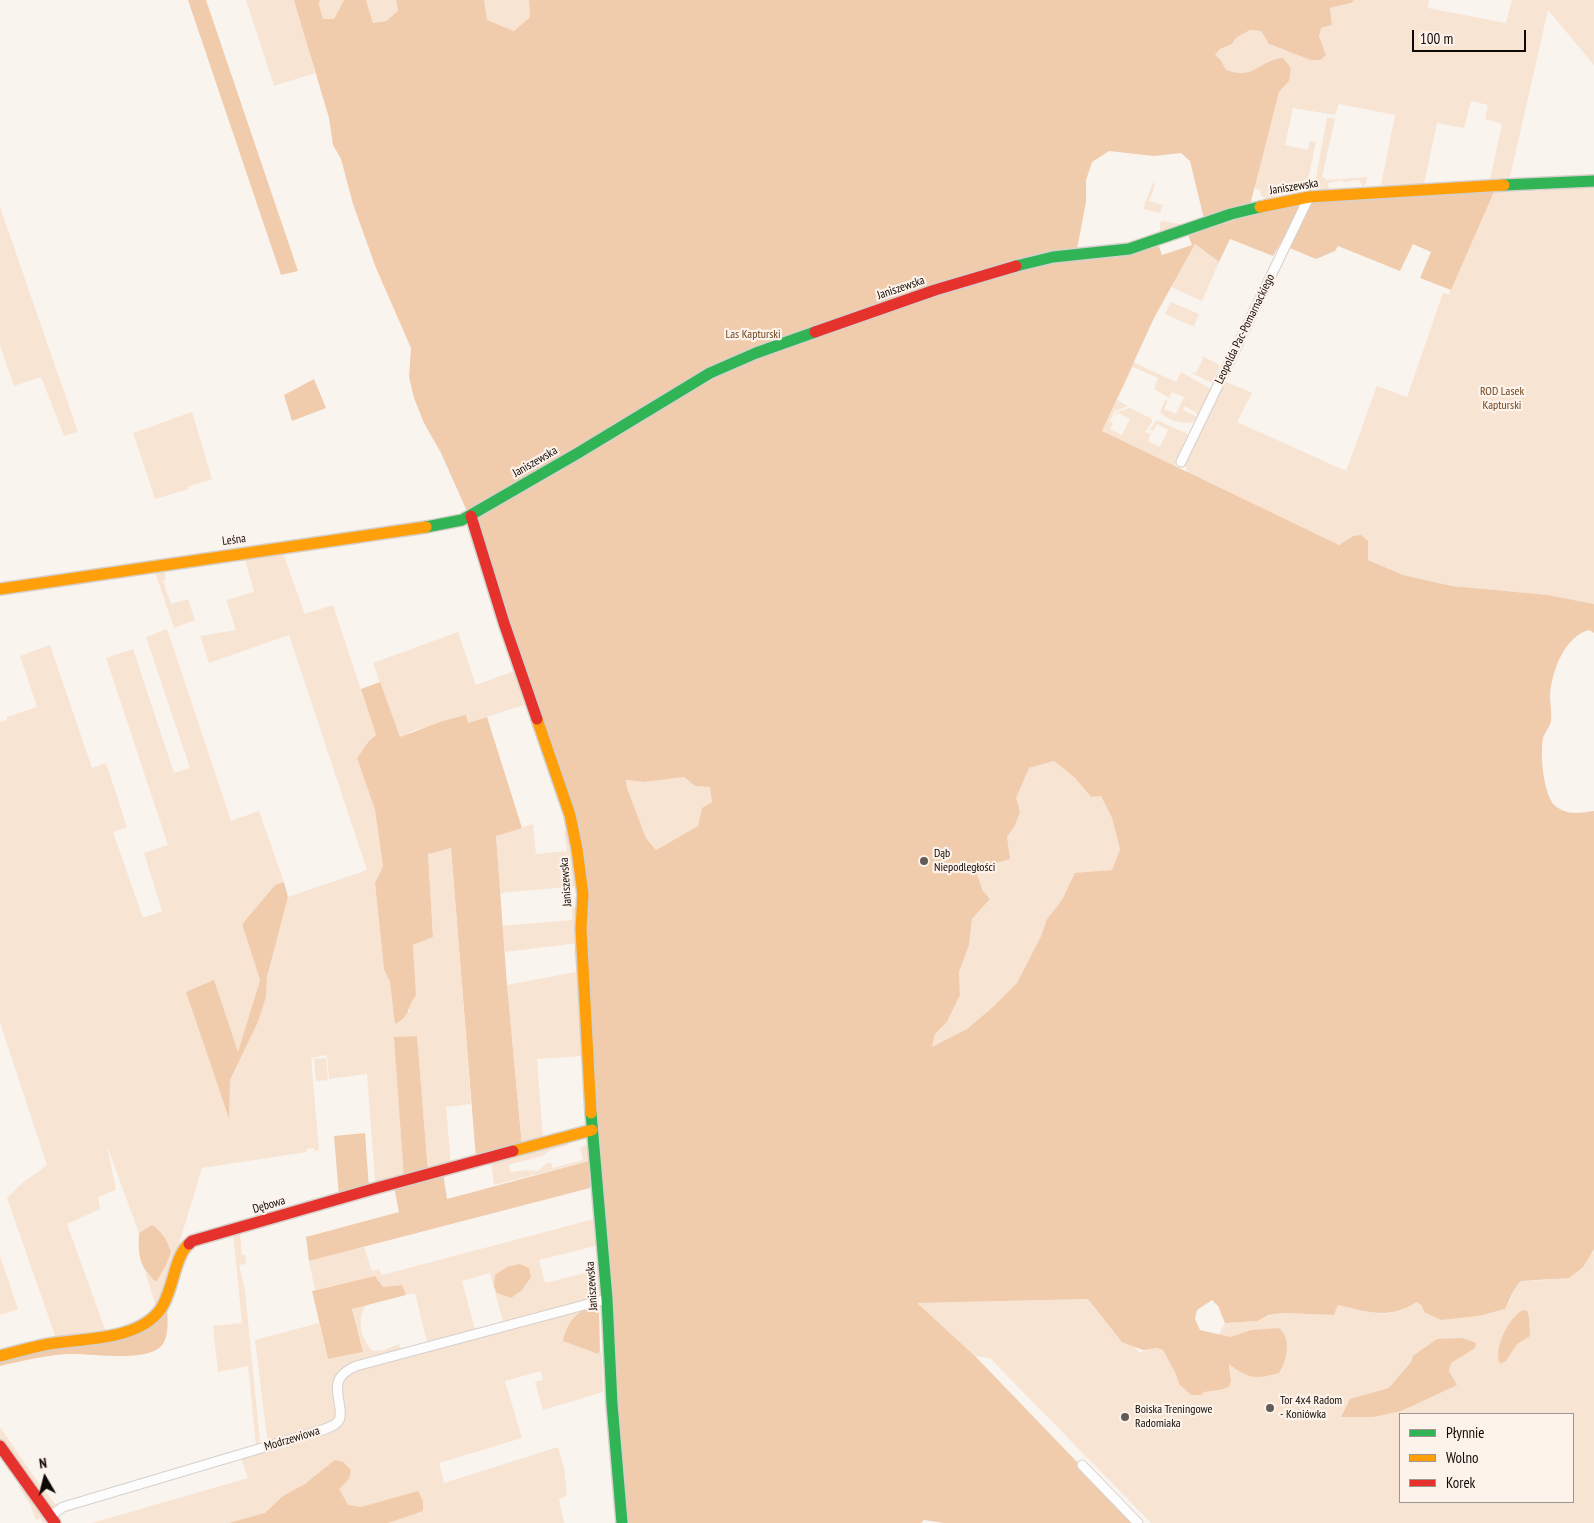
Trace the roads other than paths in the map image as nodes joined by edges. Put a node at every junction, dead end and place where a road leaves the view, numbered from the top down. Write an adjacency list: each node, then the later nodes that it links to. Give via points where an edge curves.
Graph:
1 (1594, 181): 2 (street, Janiszewska)
2 (1309, 197): 3 (street, Leopolda Pac-Pomarnackiego); 4 (street, Janiszewska, via 1231,214 1129,249 1052,257 1011,267 748,356 710,373)
3 (1181, 462)
4 (471, 516): 5 (street, Leśna, via 443,525); 6 (street, Janiszewska, via 574,834 583,894)
5 (0, 589)
6 (592, 1130): 7 (street, Janiszewska); 8 (street, Dębowa, via 192,1241 182,1252 164,1303 150,1321 137,1328 98,1338 46,1345)
7 (607, 1299): 11 (street, Modrzewiowa, via 356,1366 339,1378 340,1415 334,1425 64,1507); 12 (street, Janiszewska)
8 (0, 1356)
9 (0, 1446): 11 (street)
10 (1082, 1465): 13 (street)
11 (52, 1520)
12 (622, 1523)
13 (1138, 1523)

